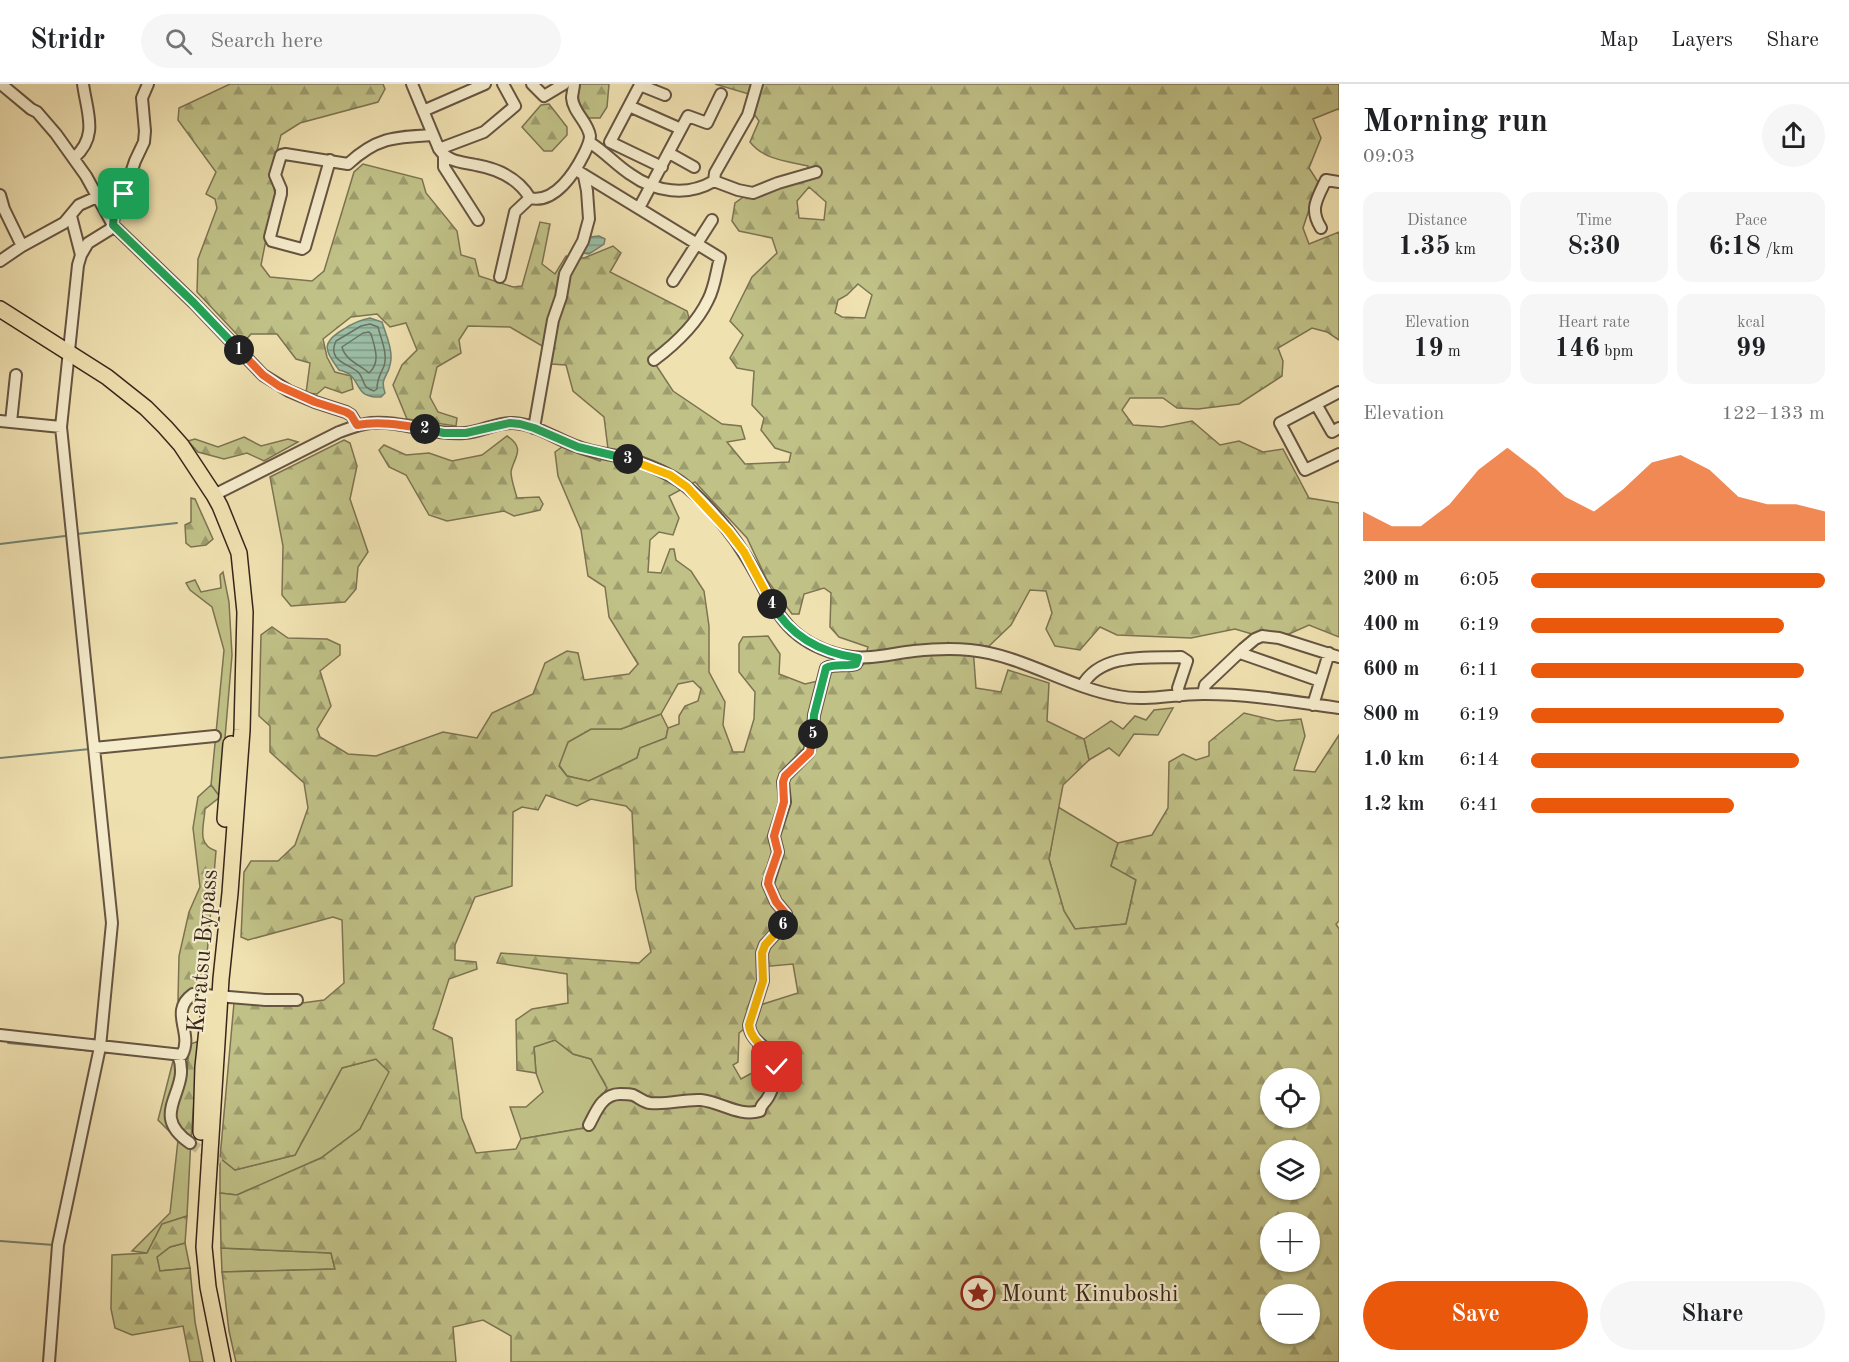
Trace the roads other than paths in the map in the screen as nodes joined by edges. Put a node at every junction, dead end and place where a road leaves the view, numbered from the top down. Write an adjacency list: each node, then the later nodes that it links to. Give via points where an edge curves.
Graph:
1 (1, 84): 20 (street, via 37,112)
2 (83, 84): 20 (street, via 89,136)
3 (148, 84): 36 (street, via 142,98 144,142)
4 (412, 84): 14 (street)
5 (485, 84): 14 (street)
6 (503, 84): 18 (street, via 515,106 484,132)
7 (532, 84): 8 (street, via 544,96)
8 (564, 84)
9 (574, 84): 17 (street, via 572,99 590,135)
10 (757, 84): 26 (street, via 748,115)
11 (721, 94): 15 (street, via 707,123 688,116)
12 (665, 95): 13 (street, via 640,85)
13 (629, 106): 15 (street); 22 (street, via 610,142)
14 (423, 111): 16 (street)
15 (681, 129): 19 (street)
16 (434, 135): 18 (street); 21 (street, via 388,139 362,151 348,164)
17 (589, 142): 25 (street); 28 (street)
18 (442, 153): 31 (street, via 456,161 504,174 522,185); 34 (street, via 444,167)
19 (669, 153): 22 (street); 23 (street)
20 (74, 158): 30 (street)
21 (330, 160): 21 (street, via 305,247 272,241 281,194 274,175 281,155)
22 (662, 167): 28 (street)
23 (694, 167)
24 (816, 172): 26 (street, via 753,193)
25 (580, 173): 31 (street, via 554,192 537,200); 32 (street); 53 (street, via 587,191 589,219 583,241 565,274)
26 (714, 181): 28 (street, via 695,190)
27 (1339, 182): 37 (street, via 1326,180 1315,203 1315,219)
28 (651, 186): 32 (street)
29 (0, 195): 39 (street)
30 (97, 197): 33 (street, via 79,205); 36 (street)
31 (530, 198): 42 (street, via 515,212)
32 (639, 208): 38 (street)
33 (71, 216): 39 (street); 40 (street)
34 (478, 220)
35 (712, 220): 38 (street)
36 (113, 225): 40 (street, via 88,243); 51 (street, via 263,375 289,391 346,412)
37 (1321, 228)
38 (697, 243): 43 (street); 46 (street, via 720,258 709,299 681,335)
39 (22, 246): 41 (street)
40 (81, 255): 45 (street)
41 (0, 261)
42 (500, 277)
43 (673, 281)
44 (0, 309): 45 (highway, Karatsu Bypass)
45 (68, 352): 52 (street); 56 (highway, Karatsu Bypass, via 146,408 181,445)
46 (654, 360)
47 (16, 375): 50 (street)
48 (1339, 392): 49 (street)
49 (1316, 404): 54 (street, via 1332,432); 55 (street, via 1280,423 1305,470)
50 (6, 422): 52 (street)
51 (357, 425): 53 (street, via 392,423 444,433 466,433 510,423); 56 (street)
52 (61, 428): 67 (street)
53 (534, 428): 59 (street, via 554,441 644,464 687,487 744,552 782,620 801,638 821,649)
54 (1339, 428)
55 (1339, 454)
56 (214, 495): 68 (highway, Karatsu Bypass, via 239,553 245,612 239,782)
57 (1240, 654): 58 (street, via 1262,636); 60 (street); 62 (street, via 1204,685)
58 (1334, 655): 60 (street)
59 (858, 658): 61 (street, via 943,649 988,652); 73 (street, via 856,664 826,668 810,752 783,782 784,802 774,836 778,852 768,884 786,914 786,921 762,953 763,981 749,1025 753,1039 770,1053 776,1064 768,1098 760,1111 753,1113 704,1100 646,1103 632,1095 614,1094 604,1099)
60 (1320, 681): 64 (street)
61 (1082, 686): 63 (street, via 1121,697); 63 (street, via 1086,678 1112,661 1181,657 1187,661)
62 (1203, 694): 63 (street); 64 (street)
63 (1179, 696)
64 (1313, 705): 65 (street)
65 (1339, 708)
66 (215, 736): 67 (street)
67 (94, 748): 71 (street, via 112,922)
68 (215, 995): 69 (street); 72 (street, via 194,994 186,999 181,1008 186,1048 182,1055); 76 (highway, Karatsu Bypass, via 203,1067 195,1250); 77 (highway, Karatsu Bypass, via 204,1247)
69 (297, 1000)
70 (0, 1036): 71 (street)
71 (100, 1047): 72 (street); 75 (street, via 58,1245)
72 (177, 1055): 74 (street, via 182,1066 170,1107 171,1123 178,1135)
73 (589, 1125)
74 (190, 1143)
75 (49, 1362)
76 (214, 1362)
77 (223, 1362)

